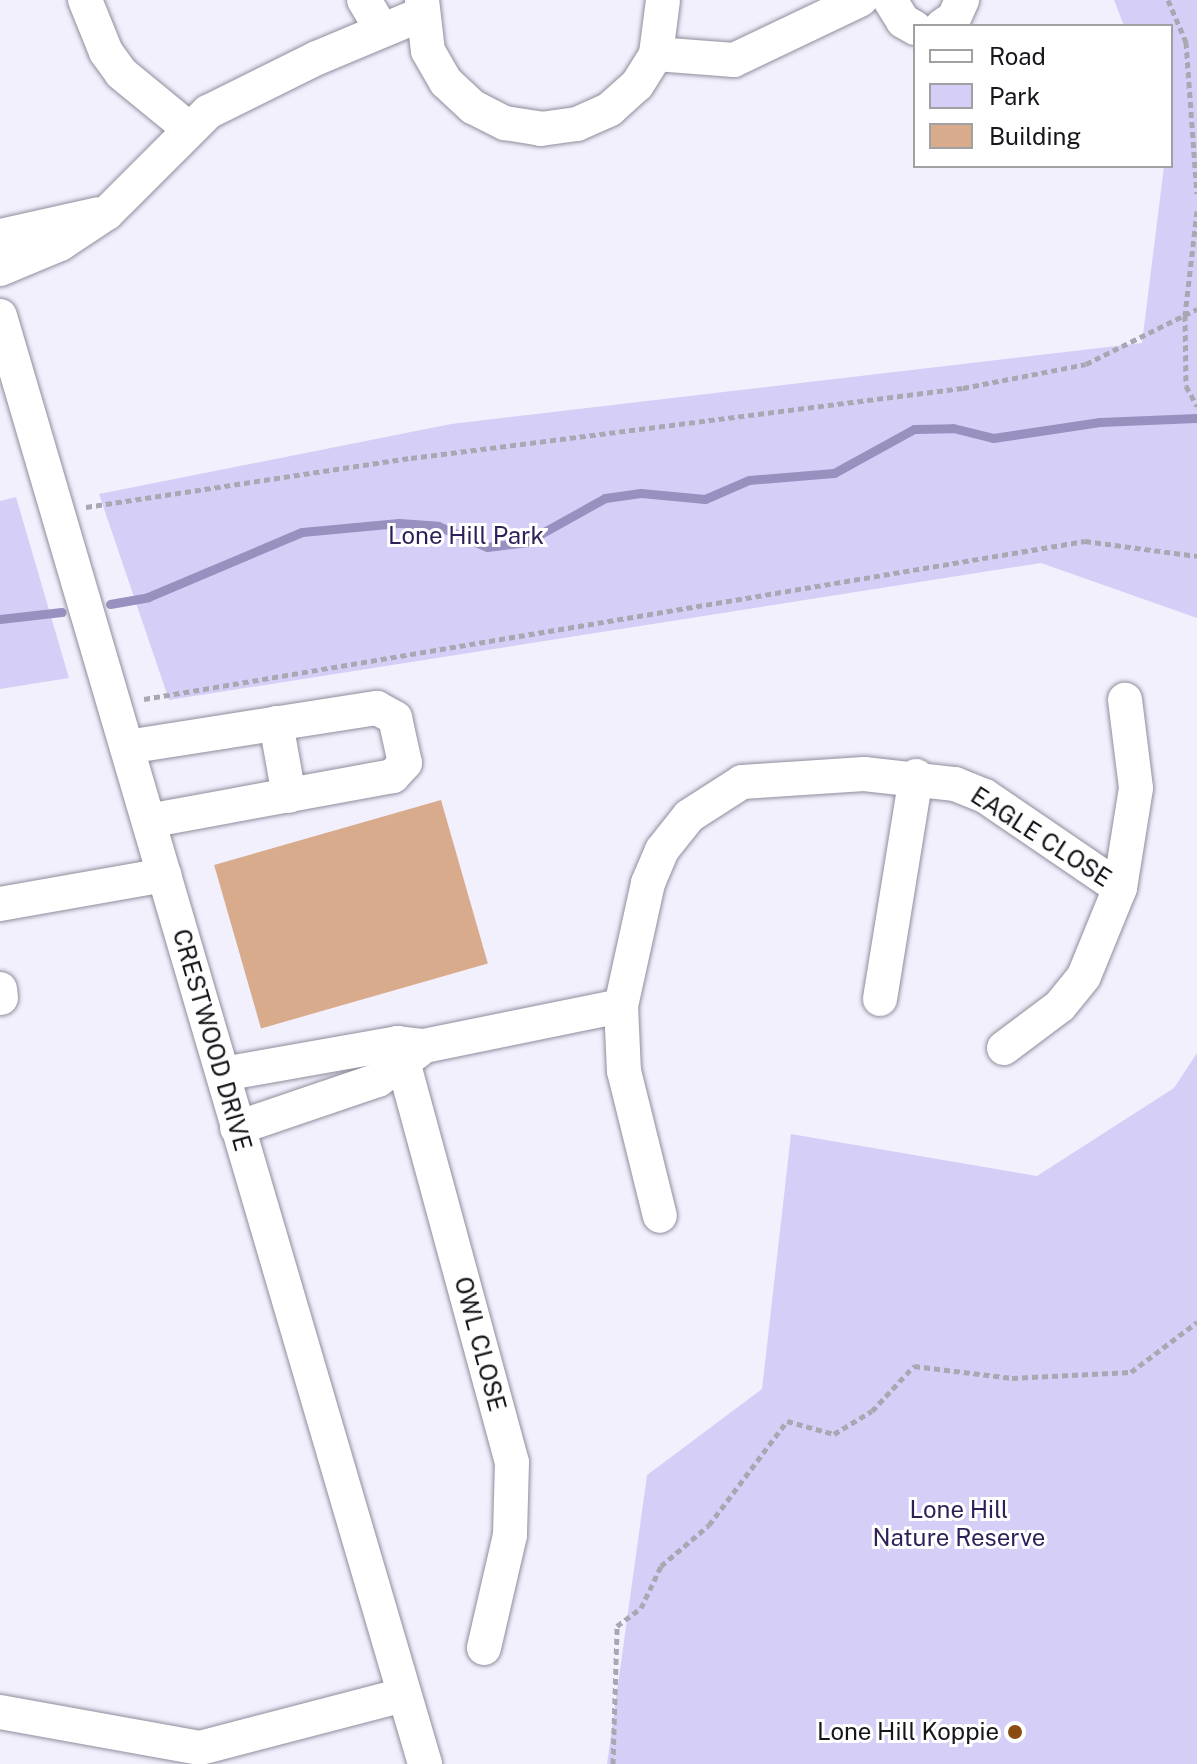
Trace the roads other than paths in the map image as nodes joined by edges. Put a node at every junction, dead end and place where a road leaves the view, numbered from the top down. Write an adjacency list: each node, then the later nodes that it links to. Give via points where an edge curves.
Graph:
1 (85, 0): 10 (street, via 106,52 121,73)
2 (364, 0): 8 (street)
3 (663, 0): 9 (street)
4 (860, 0): 9 (street, via 734,60)
5 (890, 0): 7 (street)
6 (421, 8): 8 (street); 9 (street, via 428,51 446,82 473,107 505,123 577,124 610,109 637,85)
7 (913, 27)
8 (382, 30): 10 (street, via 239,94)
9 (656, 54)
10 (188, 128): 11 (street)
11 (107, 213): 12 (street, via 58,219); 13 (street, via 60,244)
12 (0, 236)
13 (0, 269)
14 (0, 316): 17 (street, CRESTWOOD DRIVE)
15 (1125, 700): 22 (street, EAGLE CLOSE, via 1136,788)
16 (276, 723): 17 (street); 19 (street); 19 (street, via 387,711 395,718 405,763 393,776)
17 (127, 747): 20 (street, CRESTWOOD DRIVE)
18 (916, 776): 22 (street, EAGLE CLOSE, via 985,796); 24 (street); 25 (street, EAGLE CLOSE, via 742,782 689,816 662,850 648,883)
19 (289, 796): 20 (street)
20 (149, 821): 21 (street, CRESTWOOD DRIVE)
21 (164, 875): 23 (street); 28 (street, CRESTWOOD DRIVE)
22 (1120, 888): 26 (street, EAGLE CLOSE, via 1084,976 1060,1006)
23 (0, 904)
24 (880, 999)
25 (621, 1006): 27 (street); 30 (street, EAGLE CLOSE, via 624,1071)
26 (1004, 1048)
27 (409, 1051): 28 (street); 29 (street, via 346,1093); 31 (street, OWL CLOSE, via 512,1462 510,1535)
28 (223, 1074): 29 (street, CRESTWOOD DRIVE)
29 (237, 1128): 32 (street, CRESTWOOD DRIVE)
30 (660, 1216)
31 (484, 1648)
32 (403, 1695): 33 (street, via 200,1748); 34 (street, CRESTWOOD DRIVE)
33 (0, 1712)
34 (425, 1764)

